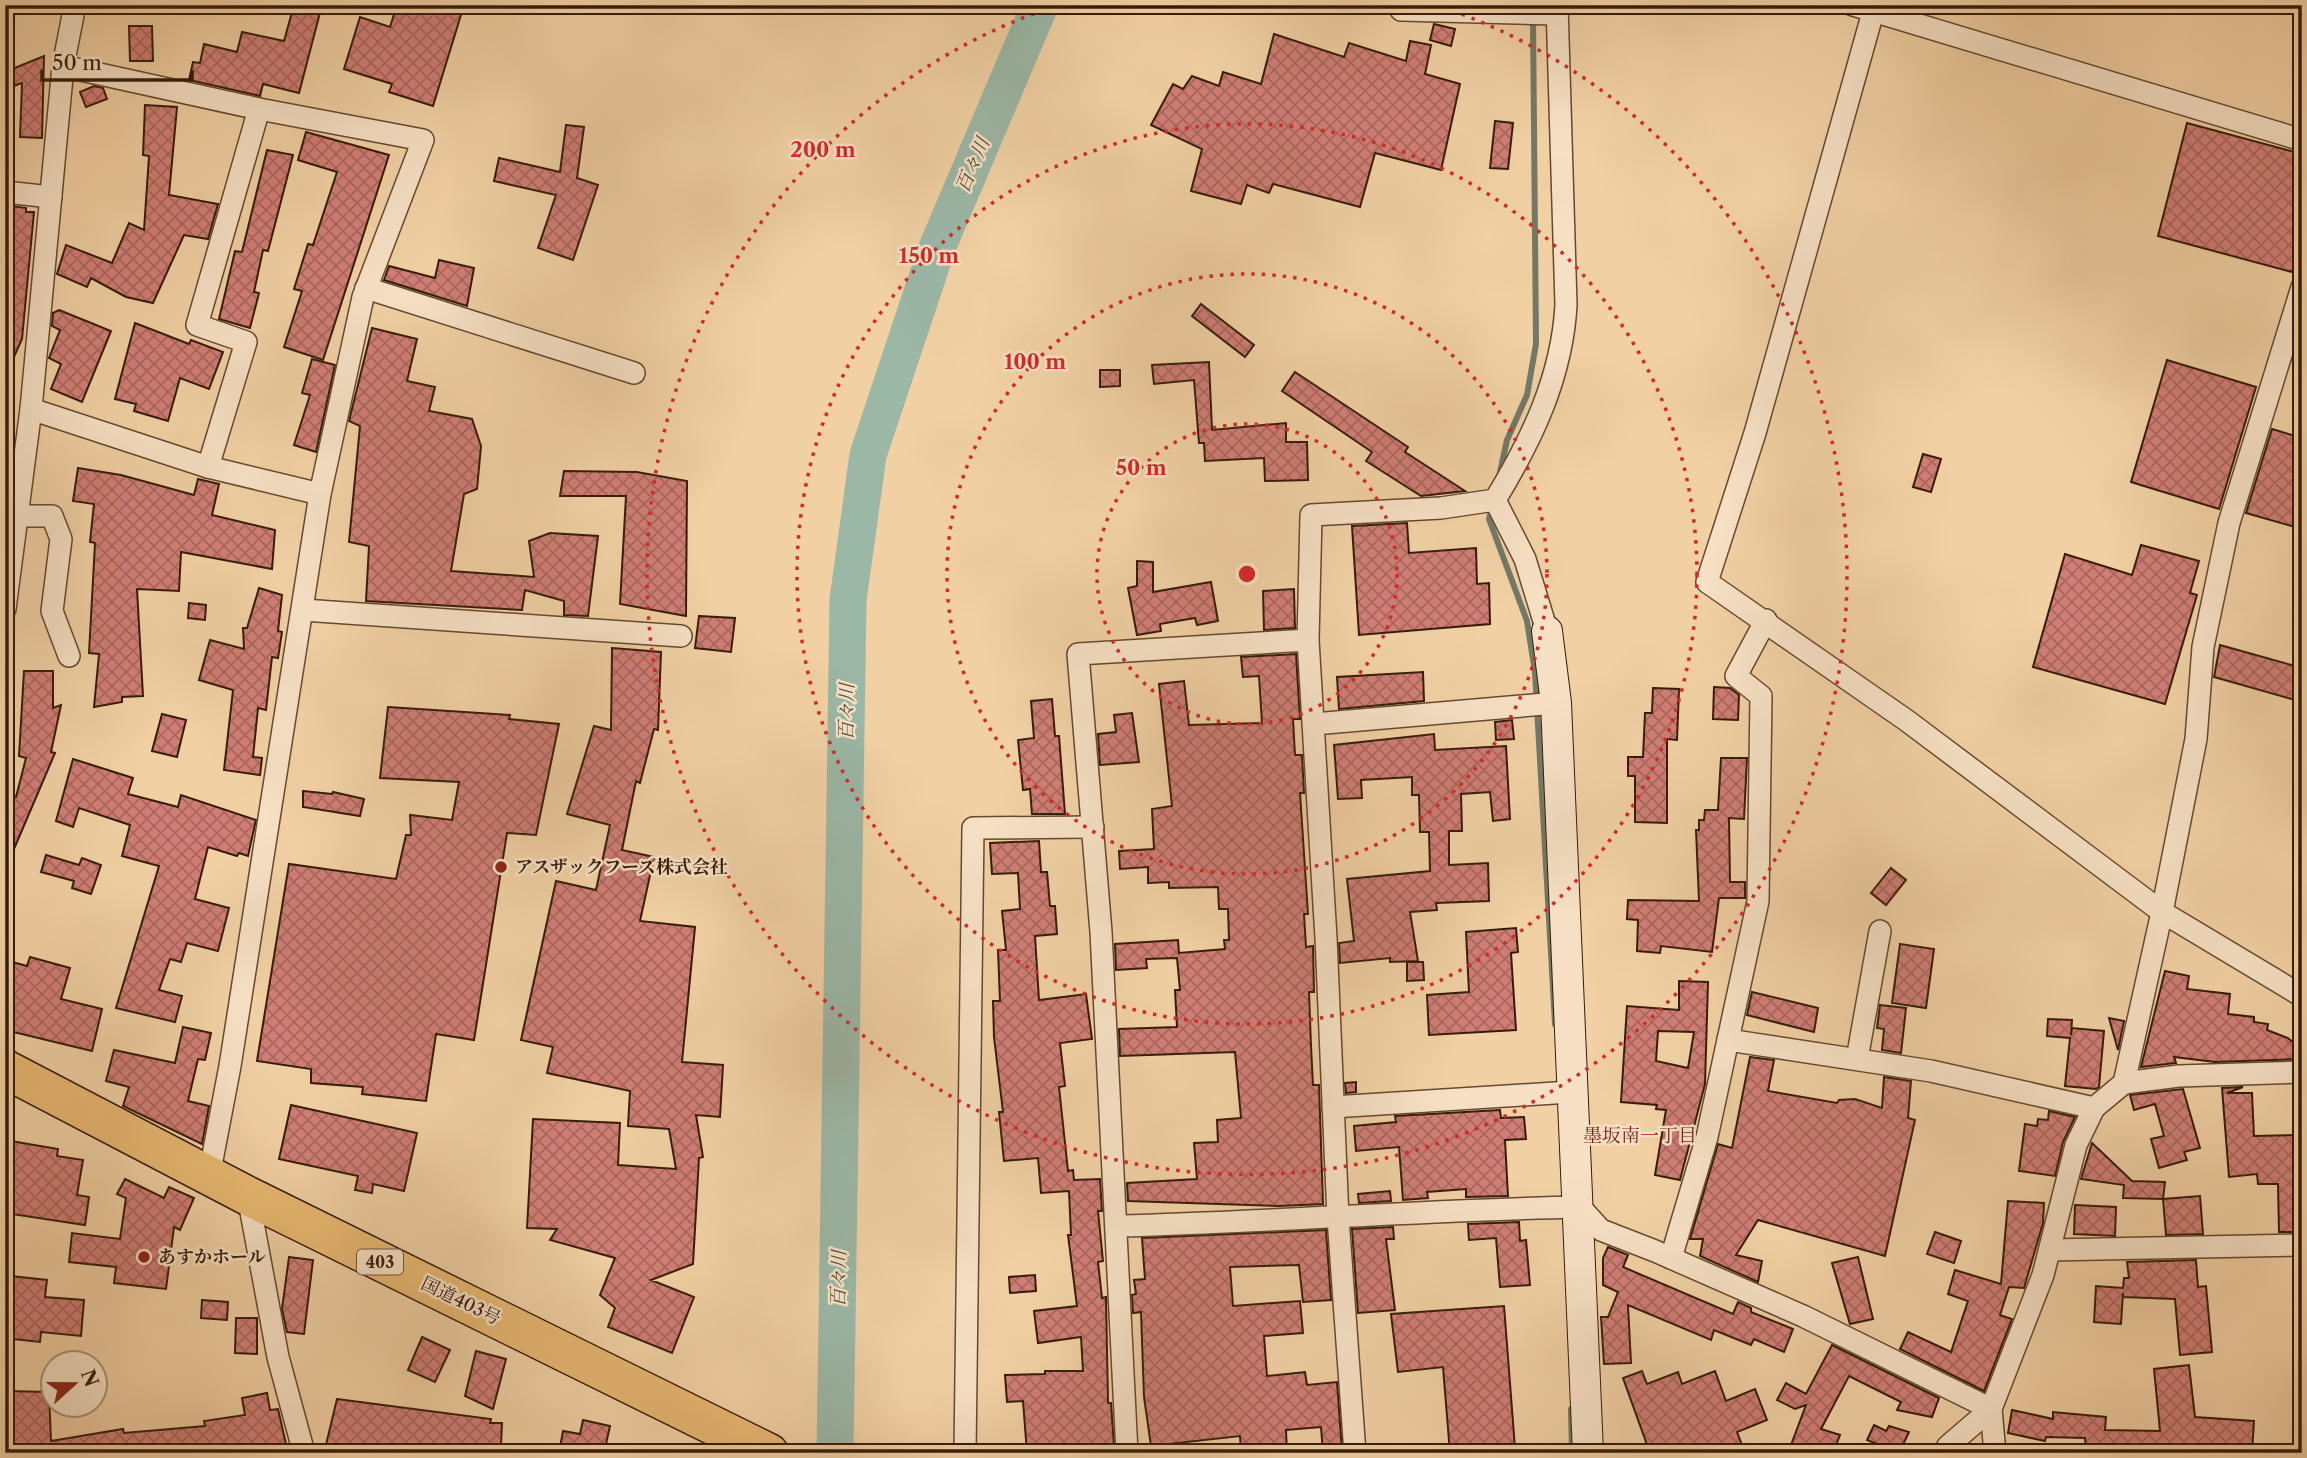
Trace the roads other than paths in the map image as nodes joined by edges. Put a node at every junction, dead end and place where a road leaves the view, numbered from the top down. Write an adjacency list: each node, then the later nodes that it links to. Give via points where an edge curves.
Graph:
1 (75, 6): 5 (street)
2 (1867, 7): 7 (street); 20 (street, via 1755,433 1707,582)
3 (1401, 10): 4 (street)
4 (1556, 10): 16 (street, via 1564,345 1524,451)
5 (64, 66): 6 (street); 9 (street)
6 (259, 110): 11 (street, via 423,140); 14 (street, via 197,325 246,342)
7 (2302, 139)
8 (5, 192): 9 (street)
9 (51, 197): 13 (street)
10 (2302, 287): 28 (street, via 2230,523 2203,647 2196,739)
11 (366, 288): 12 (street); 15 (street)
12 (634, 373)
13 (31, 409): 14 (street); 17 (street)
14 (208, 467): 15 (street)
15 (320, 494): 19 (street)
16 (1495, 500): 21 (street, via 1525,559); 23 (street, via 1441,508 1311,515)
17 (11, 516): 18 (street); 24 (street, via 52,516 61,540 52,611)
18 (5, 609)
19 (303, 610): 22 (street); 39 (street)
20 (1766, 620): 28 (street); 31 (street, via 1737,676 1761,696 1758,901)
21 (1547, 631): 25 (street)
22 (681, 636)
23 (1308, 640): 26 (street); 27 (street, via 1078,654)
24 (69, 656)
25 (1556, 703): 26 (street); 36 (street)
26 (1314, 724): 37 (street)
27 (1093, 827): 43 (street); 50 (street, via 973,828)
28 (2162, 912): 30 (street); 35 (street)
29 (1880, 931): 32 (street)
30 (2302, 996)
31 (1728, 1040): 32 (street); 46 (street, via 1707,1137)
32 (1857, 1059): 38 (street, via 1931,1070)
33 (5, 1069): 39 (highway, 国道403号 / 403)
34 (2302, 1072): 35 (street, via 2179,1076)
35 (2124, 1083): 38 (street)
36 (1570, 1092): 37 (street); 41 (street)
37 (1334, 1107): 42 (street)
38 (2094, 1108): 45 (street, via 2076,1145)
39 (209, 1176): 40 (highway, 国道403号 / 403)
40 (248, 1196): 48 (highway, 国道403号 / 403); 49 (street, via 278,1357)
41 (1580, 1207): 42 (street, via 1429,1210); 46 (street, via 1601,1230); 53 (street)
42 (1338, 1218): 43 (street); 52 (street)
43 (1118, 1226): 51 (street)
44 (2302, 1245): 45 (street)
45 (2050, 1250): 47 (street)
46 (1671, 1258): 47 (street, via 1803,1316)
47 (1991, 1409): 54 (street); 55 (street)
48 (763, 1450)
49 (304, 1453)
50 (965, 1453)
51 (1127, 1453)
52 (1355, 1453)
53 (1588, 1453)
54 (1944, 1453)
55 (1995, 1453)

